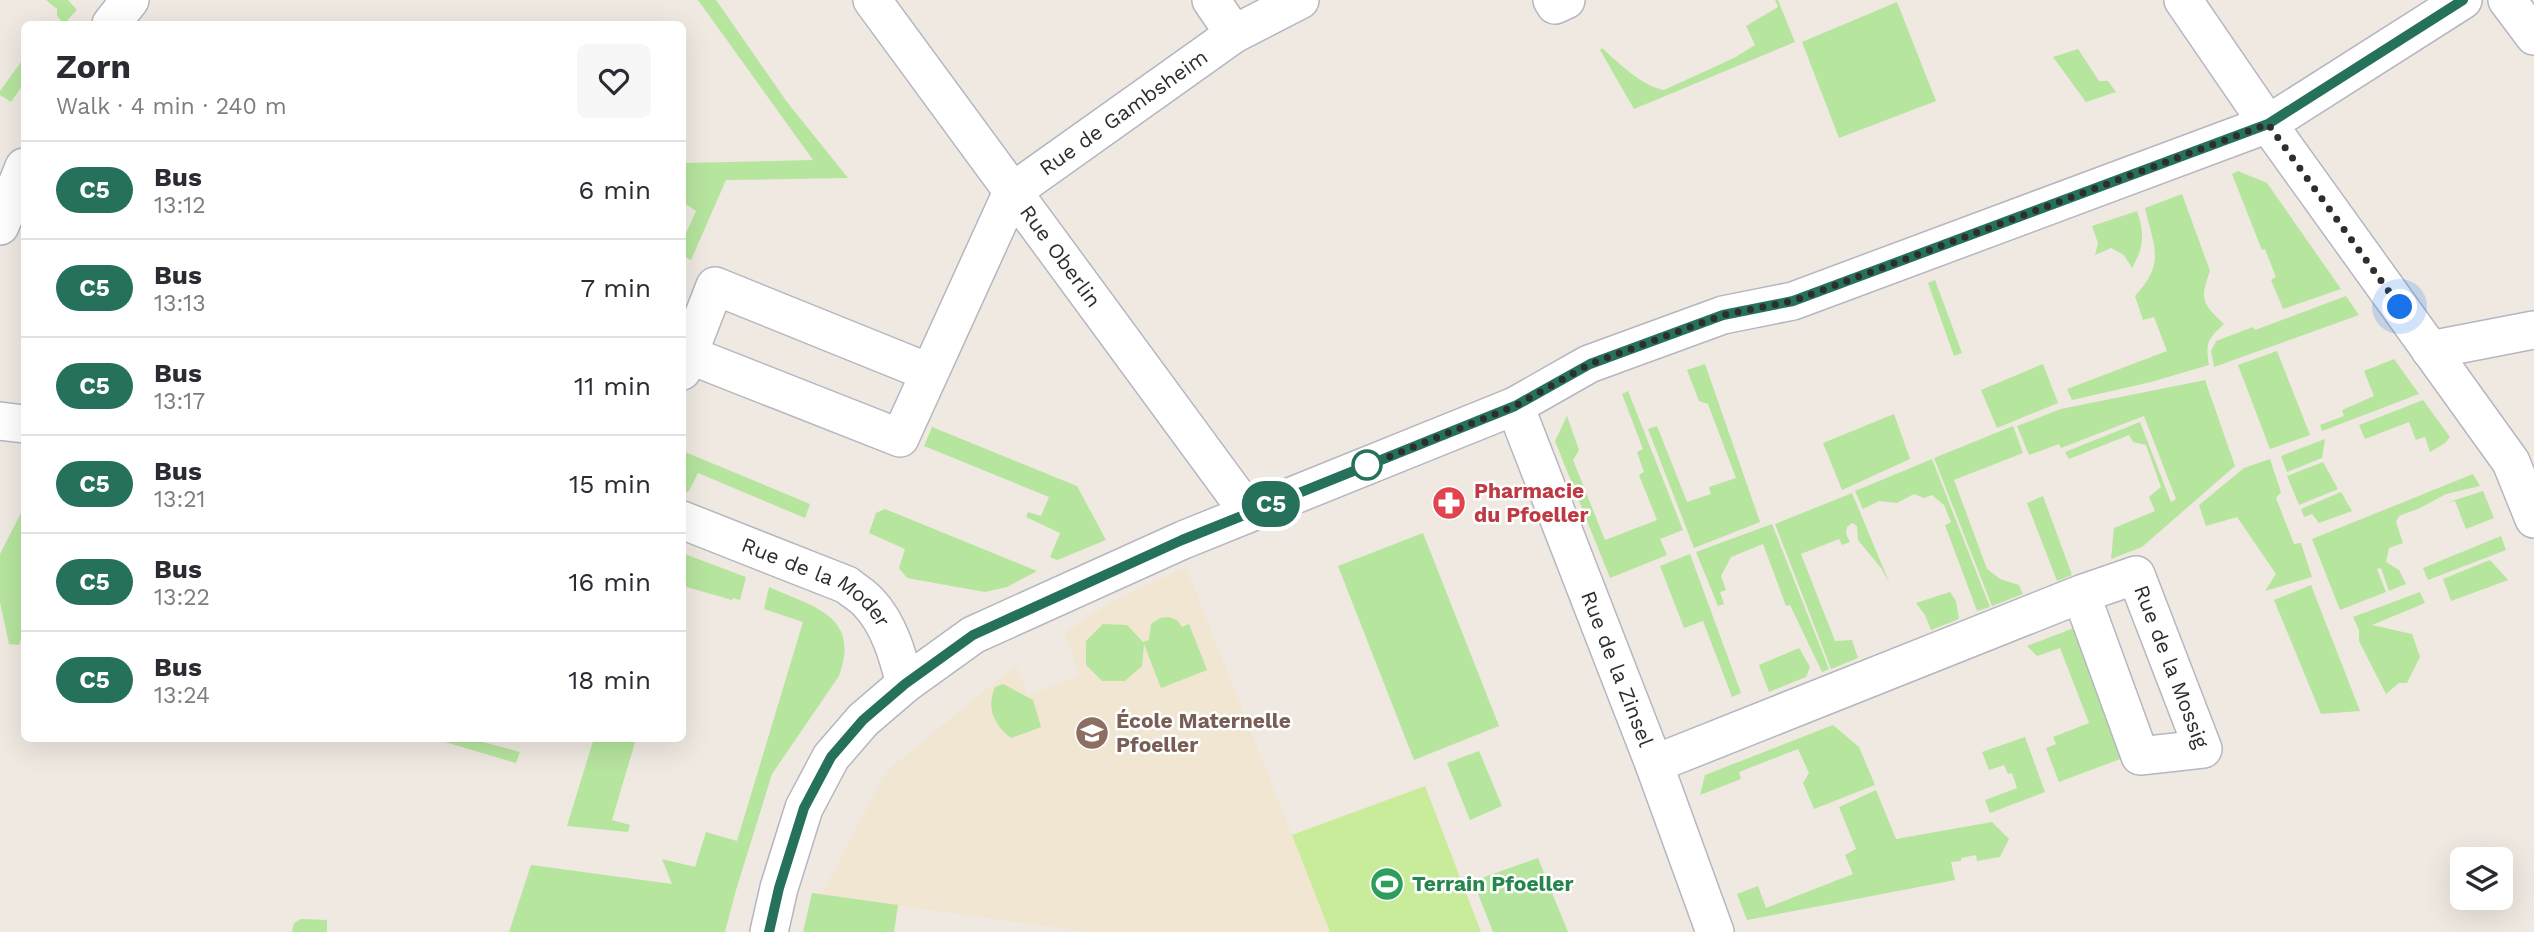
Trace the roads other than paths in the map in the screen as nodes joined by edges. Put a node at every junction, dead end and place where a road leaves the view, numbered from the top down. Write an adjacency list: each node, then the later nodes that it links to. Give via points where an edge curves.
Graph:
1 (872, 0): 13 (street, Rue Oberlin)
2 (1211, 0): 9 (street)
3 (1300, 0): 9 (street, Rue de Gambsheim)
4 (1552, 0): 5 (street, via 1555,5)
5 (1566, 0)
6 (2183, 0): 11 (street)
7 (2463, 0): 11 (street)
8 (2507, 0): 10 (street)
9 (1234, 34): 13 (street, Rue de Gambsheim)
10 (2534, 36)
11 (2268, 124): 16 (street); 19 (street, via 1793,301 1723,315 1590,364)
12 (21, 174): 14 (street)
13 (1012, 192): 18 (street, Rue de Gambsheim); 22 (street, Rue Oberlin)
14 (0, 226)
15 (2534, 330): 16 (street)
16 (2430, 350): 23 (street, via 2511,462)
17 (686, 363): 18 (street, Rue de Gambsheim, via 900,438); 18 (street, Rue de Gambsheim, via 715,286)
18 (928, 372)
19 (1515, 406): 22 (street); 27 (street, Rue de la Zinsel)
20 (0, 421): 21 (street)
21 (21, 424)
22 (1249, 513): 26 (street, via 1108,571 973,635)
23 (2534, 519)
24 (686, 522): 26 (street, Rue de la Moder, via 847,585 870,603 887,632)
25 (2081, 594): 25 (street, Rue de la Mossig, via 2136,575 2203,749 2140,756); 27 (street, Rue de la Mossig)
26 (905, 684): 28 (street, via 863,720 831,757 804,808)
27 (1654, 764): 29 (street, Rue de la Zinsel)
28 (769, 932)
29 (1715, 932)

